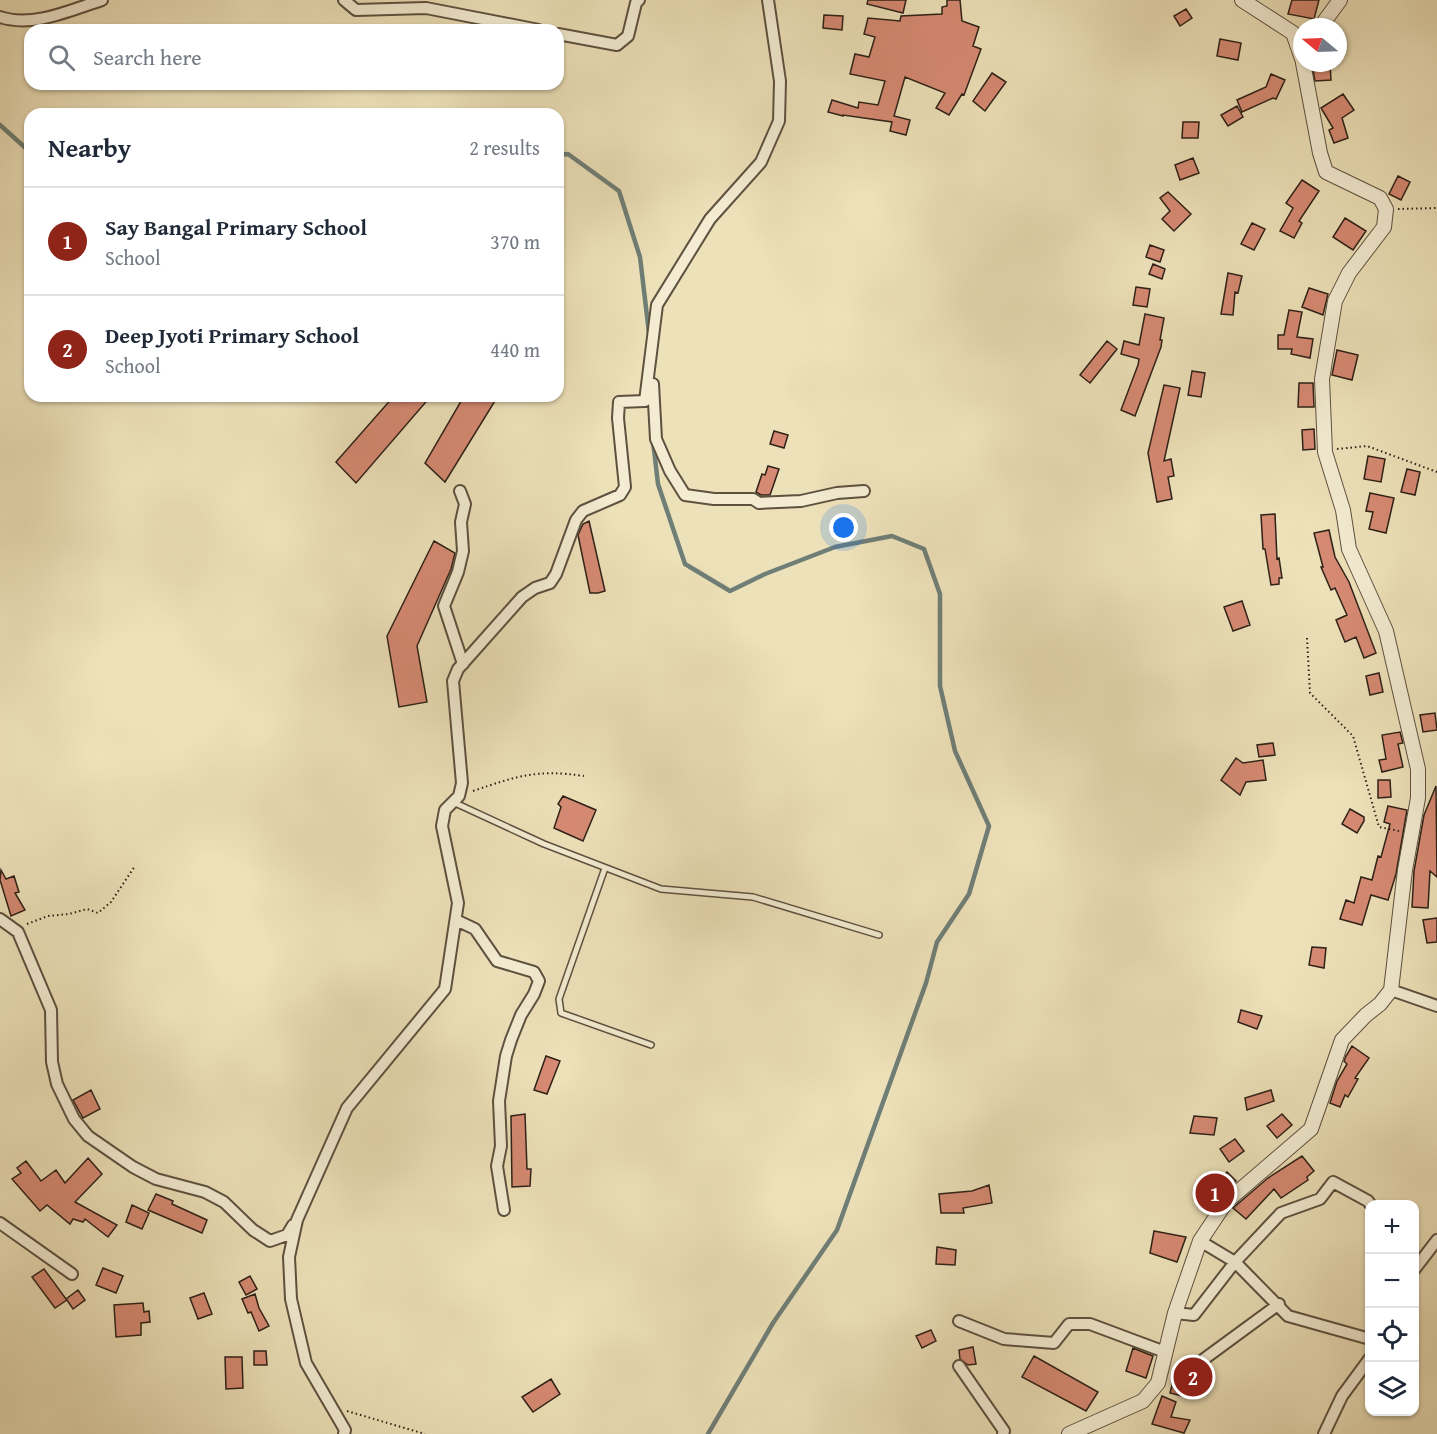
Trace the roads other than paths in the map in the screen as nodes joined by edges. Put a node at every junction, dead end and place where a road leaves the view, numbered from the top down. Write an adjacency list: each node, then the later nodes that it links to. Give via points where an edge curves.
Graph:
1 (102, 0): 7 (street, via 47,18)
2 (344, 0): 9 (street, via 356,10 426,8)
3 (639, 0): 11 (street, via 628,36 617,45)
4 (768, 0): 13 (street, via 780,81 779,121 761,162 710,219 657,305)
5 (1242, 0): 10 (street)
6 (1340, 0): 8 (street)
7 (0, 17)
8 (1327, 18)
9 (508, 24)
10 (1293, 29)
11 (564, 35)
12 (1304, 72): 22 (street, via 1326,172 1380,198 1386,209 1384,227 1348,273 1335,302 1322,378 1325,452 1343,510 1349,549 1386,631 1418,769 1418,798)
13 (652, 344): 15 (street, via 656,439 685,495 759,502 801,501); 16 (street, via 645,401 619,402 625,487 621,495 583,511 550,583 522,597)
14 (460, 491): 16 (street, via 465,504 461,522 463,551 444,606)
15 (864, 491)
16 (463, 663): 17 (street, via 453,681 462,783)
17 (456, 799): 18 (lane, via 544,844); 20 (street, via 445,810 442,826 458,903)
18 (605, 868): 21 (lane, via 661,890 753,897); 24 (lane, via 559,999 561,1013)
19 (0, 919): 27 (street, via 18,932 51,1010 52,1062 57,1084 74,1119 88,1136 156,1179 205,1192 224,1202 270,1241 287,1235)
20 (456, 920): 26 (street, via 475,929 496,960 534,972 539,981 511,1040 499,1101 501,1146 497,1166); 27 (street, via 445,989 347,1108)
21 (879, 936)
22 (1391, 990): 23 (street); 30 (street, via 1342,1040 1311,1129 1226,1203)
23 (1437, 1006)
24 (651, 1045)
25 (1366, 1200): 31 (street, via 1333,1182 1320,1198 1281,1213)
26 (504, 1210)
27 (297, 1220): 42 (street, via 289,1257 291,1299 306,1363)
28 (0, 1223): 33 (street)
29 (1437, 1240): 32 (street)
30 (1200, 1241): 31 (street); 35 (street)
31 (1235, 1262): 34 (street); 35 (street, via 1194,1315)
32 (1419, 1263)
33 (72, 1274)
34 (1278, 1304): 37 (street, via 1288,1316); 39 (street)
35 (1175, 1313): 38 (street)
36 (959, 1321): 38 (street, via 1004,1339 1054,1342 1069,1324 1090,1324)
37 (1365, 1338)
38 (1164, 1352): 44 (street, via 1158,1383 1143,1401)
39 (1200, 1362)
40 (1367, 1362): 45 (street, via 1342,1396)
41 (959, 1366): 43 (street)
42 (344, 1434)
43 (1003, 1434)
44 (1069, 1434)
45 (1324, 1434)

